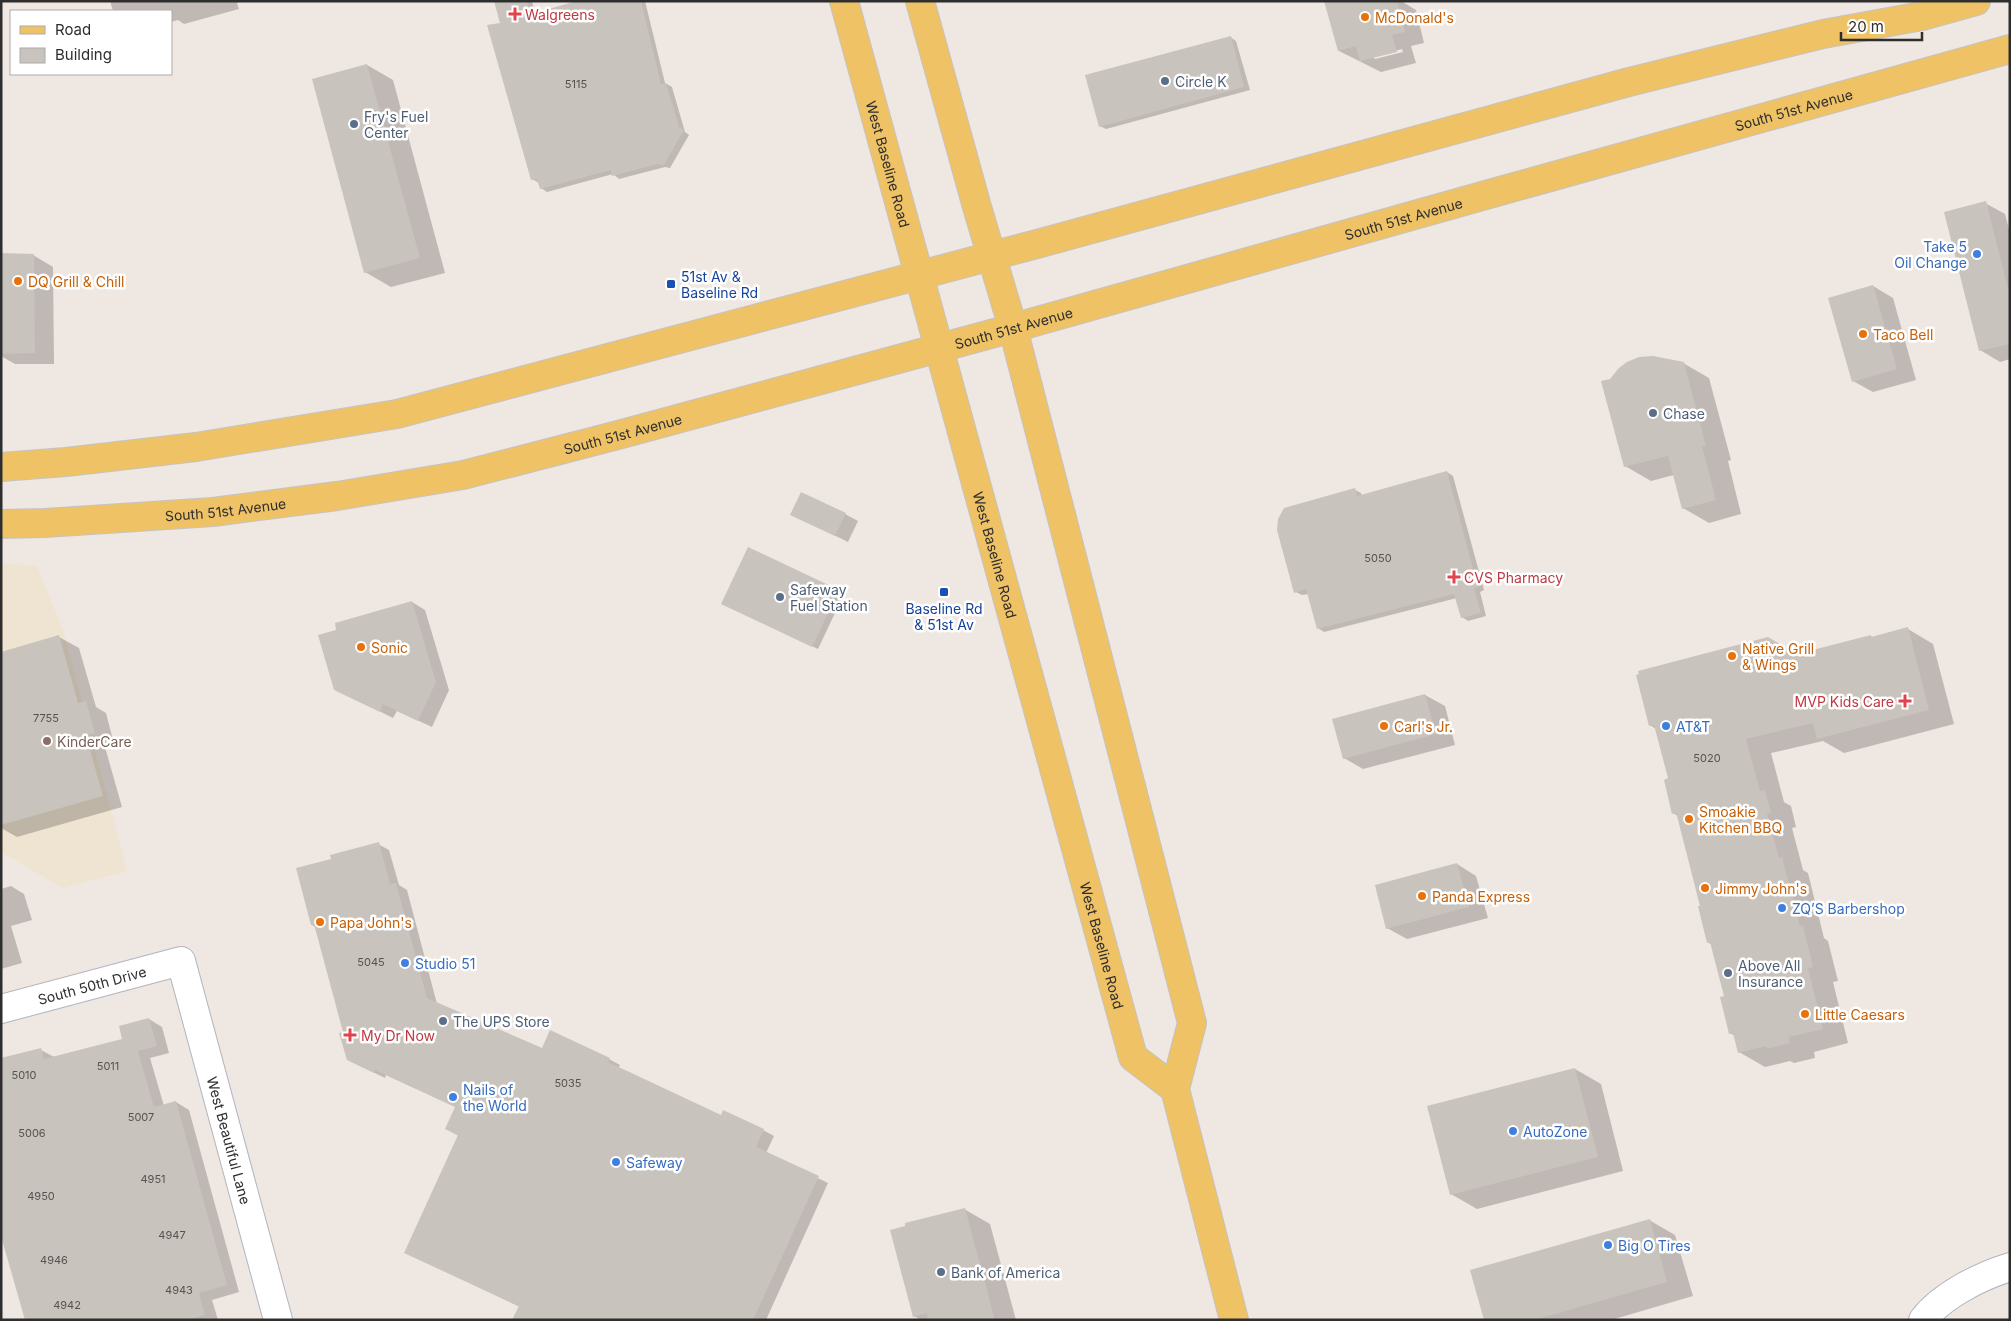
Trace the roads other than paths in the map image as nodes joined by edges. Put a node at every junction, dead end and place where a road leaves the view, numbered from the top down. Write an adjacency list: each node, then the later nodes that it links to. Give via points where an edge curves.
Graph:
1 (844, 1): 6 (main road, West Baseline Road)
2 (920, 1): 5 (main road)
3 (1976, 1): 5 (main road, via 1922,16 1823,34 1629,82)
4 (2010, 49): 7 (main road, South 51st Avenue)
5 (992, 255): 6 (main road); 7 (main road)
6 (920, 274): 8 (main road, West Baseline Road); 9 (main road, via 397,414 196,447)
7 (1013, 328): 8 (main road, South 51st Avenue); 13 (main road, via 1192,1023)
8 (938, 349): 10 (main road, South 51st Avenue, via 463,475 213,512); 13 (main road, West Baseline Road, via 1133,1057)
9 (1, 466)
10 (1, 524)
11 (181, 961): 12 (street, South 50th Drive); 15 (street, West Beautiful Lane)
12 (1, 1009)
13 (1175, 1089): 16 (main road)
14 (2010, 1267): 17 (street, via 1976,1279)
15 (278, 1320)
16 (1234, 1320)
17 (1923, 1320)

